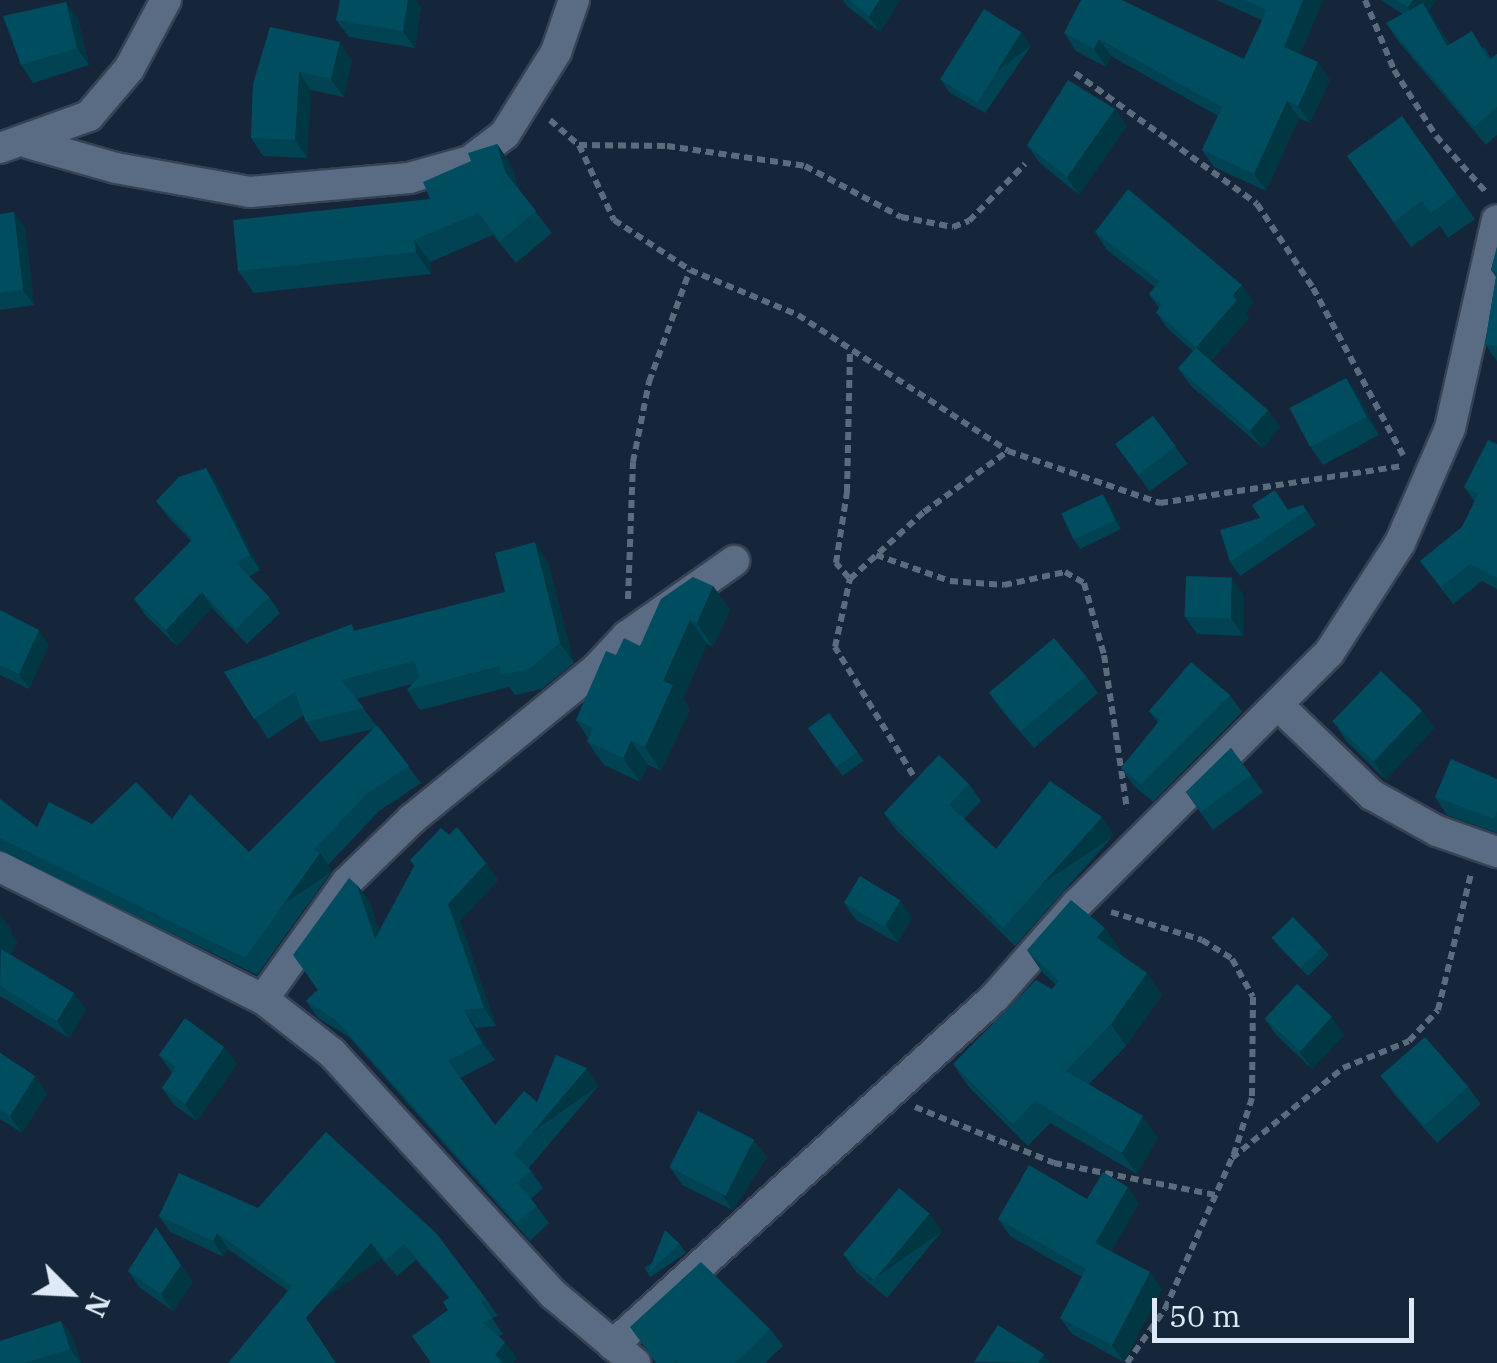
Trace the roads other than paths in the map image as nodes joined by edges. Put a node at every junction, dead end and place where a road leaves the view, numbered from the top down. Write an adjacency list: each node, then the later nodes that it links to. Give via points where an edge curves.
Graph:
1 (166, 0): 3 (street, via 130,69 88,116)
2 (574, 0): 3 (street, via 530,103 505,134 470,161 410,178 250,192)
3 (14, 146)
4 (1494, 227): 6 (street, via 1466,370 1416,478 1400,543 1329,653)
5 (734, 561): 9 (street, via 627,636 594,670 486,752 347,882)
6 (1278, 705): 7 (street, via 1372,795); 10 (street, via 1077,904 995,997)
7 (1486, 848)
8 (0, 867): 9 (street)
9 (263, 999): 10 (street, via 332,1054 554,1295)
10 (624, 1354)

